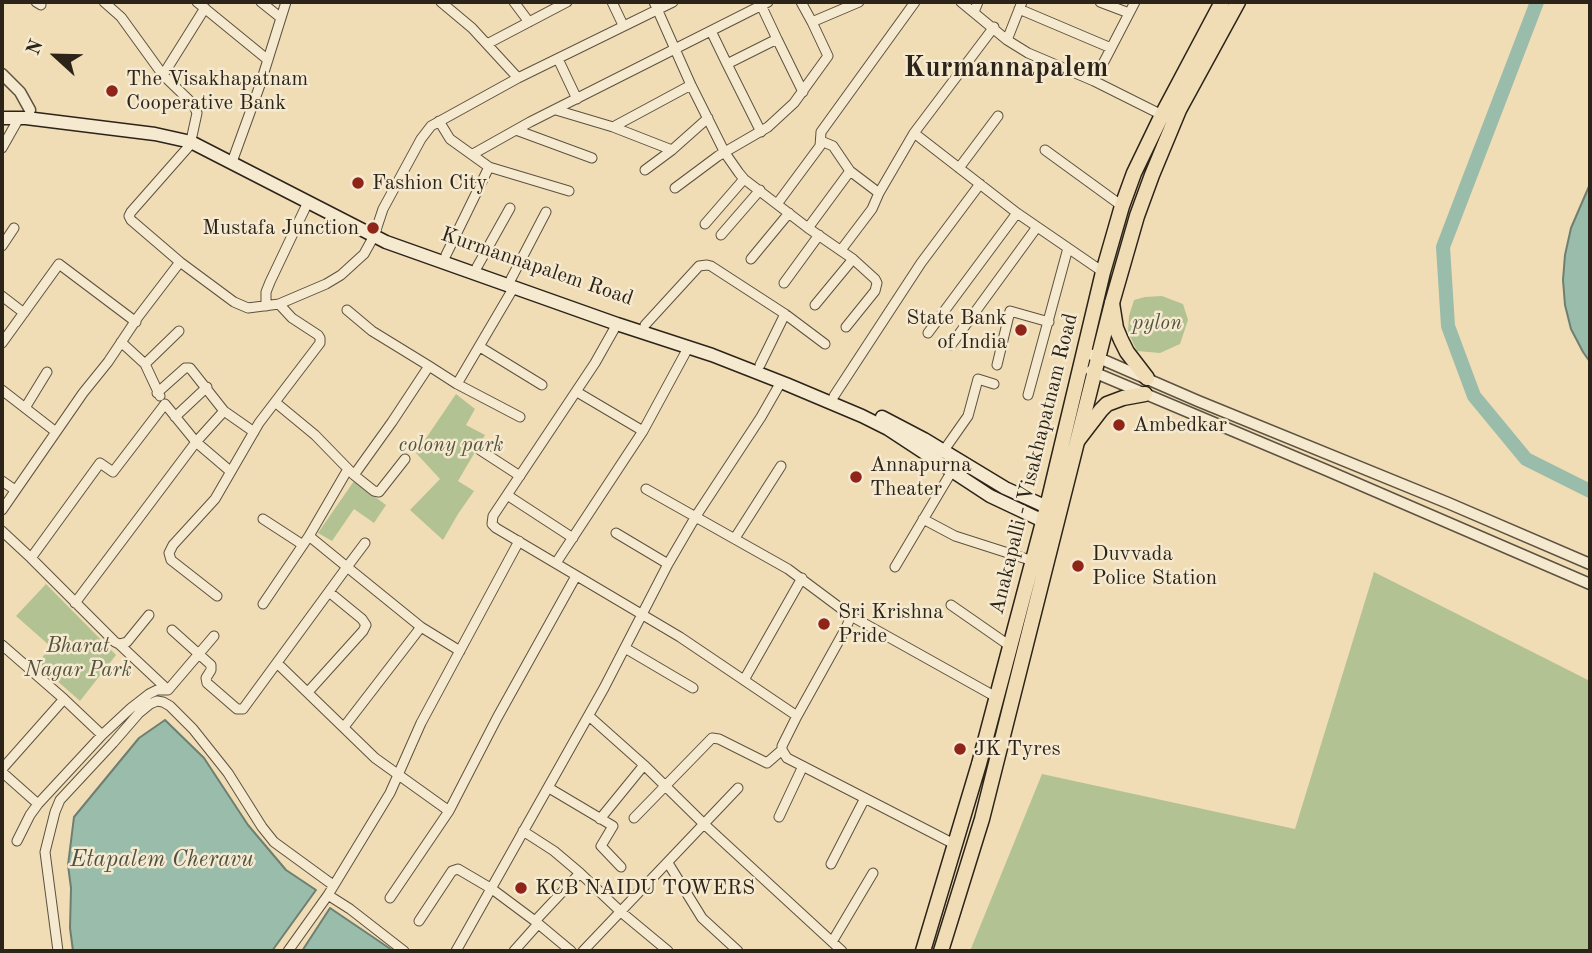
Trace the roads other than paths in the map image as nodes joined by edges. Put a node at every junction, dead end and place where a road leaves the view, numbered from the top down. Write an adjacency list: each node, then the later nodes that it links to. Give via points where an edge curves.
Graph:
1 (104, 2): 39 (street)
2 (261, 2): 24 (street)
3 (286, 2): 24 (street)
4 (442, 2): 32 (street)
5 (514, 2): 25 (street)
6 (567, 2): 25 (street)
7 (612, 2): 27 (street)
8 (673, 2): 20 (street)
9 (801, 2): 26 (street)
10 (859, 2): 26 (street)
11 (915, 2): 58 (street, via 821,131)
12 (961, 2): 22 (street)
13 (978, 2): 22 (street)
14 (1100, 2): 23 (street)
15 (1135, 2): 23 (street)
16 (1222, 2): 48 (main road, Anakapalli - Visakhapatnam Road)
17 (1237, 2): 102 (main road, Anakapalli - Visakhapatnam Road, via 1179,110 1152,175)
18 (765, 4): 29 (street); 30 (street)
19 (201, 5): 36 (street); 39 (street)
20 (655, 6): 27 (street); 34 (street)
21 (1020, 6): 31 (street); 33 (street)
22 (974, 12): 28 (street)
23 (1129, 13): 33 (street)
24 (281, 18): 36 (street)
25 (529, 22): 32 (street)
26 (812, 22): 43 (street, via 828,56)
27 (623, 25): 35 (street)
28 (994, 27): 31 (street); 56 (street)
29 (711, 31): 34 (street); 37 (street)
30 (777, 38): 37 (street); 43 (street)
31 (1007, 40): 41 (street)
32 (487, 44): 40 (street)
33 (1111, 48): 41 (street)
34 (675, 49): 42 (street); 44 (street)
35 (558, 59): 40 (street); 44 (street)
36 (268, 60): 65 (street)
37 (727, 64): 55 (street)
38 (2, 74): 47 (street, via 20,92)
39 (163, 75): 57 (street, via 196,109)
40 (518, 78): 52 (street)
41 (1094, 81): 48 (street)
42 (691, 85): 51 (street); 53 (street)
43 (803, 92): 55 (street)
44 (578, 99): 45 (street)
45 (556, 110): 53 (street); 54 (street)
46 (2, 111): 47 (main road, Kurmannapalem Road)
47 (24, 114): 50 (main road); 57 (main road, Kurmannapalem Road, via 179,132); 59 (street)
48 (1161, 115): 78 (main road, Anakapalli - Visakhapatnam Road)
49 (998, 116): 67 (street)
50 (2, 118)
51 (708, 118): 60 (street); 62 (street)
52 (439, 121): 63 (street, via 450,139); 87 (street, via 421,139)
53 (613, 127): 60 (street)
54 (516, 130): 63 (street); 64 (street)
55 (761, 132): 62 (street)
56 (914, 133): 67 (street); 75 (street)
57 (192, 139): 65 (main road, Kurmannapalem Road); 96 (street, via 130,216)
58 (821, 141): 69 (street, via 833,146); 77 (street)
59 (2, 148)
60 (672, 150): 68 (street)
61 (1045, 150): 78 (street)
62 (725, 153): 70 (street); 72 (street)
63 (473, 154): 66 (street)
64 (592, 158)
65 (234, 159): 76 (main road); 87 (main road, Kurmannapalem Road)
66 (489, 167): 74 (street); 93 (street)
67 (959, 168): 71 (street)
68 (645, 170)
69 (850, 171): 75 (street); 86 (street)
70 (744, 178): 73 (street); 83 (street)
71 (980, 184): 82 (street); 140 (street, via 921,263)
72 (675, 188)
73 (760, 190): 77 (street); 88 (street)
74 (569, 191)
75 (879, 193): 92 (street)
76 (308, 202): 87 (main road); 105 (street, via 270,282)
77 (777, 204): 81 (street)
78 (1122, 206): 98 (main road, Anakapalli - Visakhapatnam Road)
79 (510, 208): 97 (street)
80 (547, 212): 99 (street)
81 (789, 213): 86 (street); 95 (street)
82 (1017, 213): 84 (street); 115 (street)
83 (705, 224)
84 (1037, 227): 91 (street); 119 (street)
85 (13, 228): 90 (street)
86 (808, 228): 89 (street)
87 (375, 232): 93 (main road, Kurmannapalem Road); 99 (main road, via 406,249); 103 (street, via 364,254 341,275)
88 (721, 235)
89 (818, 236): 92 (street); 100 (street)
90 (2, 246)
91 (1068, 248): 98 (street); 110 (street)
92 (841, 250): 94 (street)
93 (446, 255): 97 (main road, Kurmannapalem Road)
94 (853, 259): 104 (street); 113 (street, via 877,283 876,291)
95 (751, 260)
96 (180, 262): 105 (street, via 241,306); 109 (street)
97 (477, 267): 99 (main road, Kurmannapalem Road)
98 (1103, 272): 122 (main road, Anakapalli - Visakhapatnam Road)
99 (512, 283): 111 (main road); 112 (main road, Kurmannapalem Road); 120 (street)
100 (785, 283)
101 (2, 296): 107 (street)
102 (1112, 303): 122 (main road, Anakapalli - Visakhapatnam Road); 129 (main road, via 1121,340)
103 (279, 304): 105 (street); 141 (street, via 321,341)
104 (815, 305)
105 (266, 306)
106 (346, 310): 126 (street)
107 (24, 313): 109 (street, via 60,264); 117 (street)
108 (785, 314): 112 (street, via 703,264); 118 (street); 124 (street)
109 (136, 322): 116 (street)
110 (1049, 322): 125 (street, via 1010,311); 139 (street)
111 (617, 324): 121 (main road); 136 (street)
112 (645, 325): 124 (main road, Kurmannapalem Road)
113 (846, 327)
114 (180, 331): 123 (street)
115 (928, 333)
116 (121, 342): 123 (street); 148 (street)
117 (2, 343)
118 (825, 344)
119 (951, 345)
120 (480, 347): 131 (street); 133 (street)
121 (688, 348): 130 (main road); 147 (street)
122 (1092, 354): 127 (main road, Anakapalli - Visakhapatnam Road); 129 (street)
123 (145, 364): 137 (street)
124 (760, 365): 140 (main road, Kurmannapalem Road)
125 (997, 365)
126 (429, 366): 131 (street); 158 (street, via 393,422)
127 (1087, 370): 138 (street); 150 (main road, Anakapalli - Visakhapatnam Road); 164 (main road, Anakapalli - Visakhapatnam Road)
128 (47, 372): 143 (street)
129 (1147, 378): 182 (street)
130 (781, 382): 153 (main road); 166 (street)
131 (457, 384): 146 (street)
132 (994, 384): 153 (street, via 978,379 970,411)
133 (542, 385)
134 (206, 387): 137 (street, via 188,367); 144 (street); 145 (street)
135 (2, 390): 143 (street)
136 (577, 392): 147 (street); 159 (street)
137 (158, 393): 142 (street)
138 (1144, 394): 150 (main road, via 1107,404); 187 (street)
139 (1028, 395)
140 (834, 396): 153 (main road, Kurmannapalem Road, via 900,426)
141 (275, 402): 149 (street); 158 (street, via 316,435)
142 (165, 404): 145 (street); 178 (street, via 113,472 100,463)
143 (25, 408): 148 (street)
144 (224, 411): 149 (street); 151 (street)
145 (176, 417): 151 (street)
146 (520, 417)
147 (643, 431): 173 (street)
148 (56, 432): 162 (street)
149 (254, 432): 156 (street)
150 (1078, 440): 220 (main road, Anakapalli - Visakhapatnam Road)
151 (196, 443): 156 (street); 190 (street)
152 (480, 450): 159 (street)
153 (940, 455): 157 (main road); 164 (main road, Kurmannapalem Road)
154 (405, 459): 158 (street, via 379,492)
155 (781, 466): 174 (street)
156 (230, 471): 189 (street, via 215,499 169,553 171,560)
157 (952, 471): 168 (street); 169 (main road)
158 (351, 472): 172 (street)
159 (520, 475): 163 (street)
160 (2, 481): 162 (street)
161 (646, 489): 166 (street)
162 (15, 490): 165 (street)
163 (507, 495): 173 (street); 175 (street, via 492,524)
164 (1047, 507): 169 (main road, Anakapalli - Visakhapatnam Road)
165 (2, 510)
166 (696, 516): 174 (street); 181 (street)
167 (263, 519): 177 (street)
168 (923, 519): 179 (street, via 962,539); 184 (street)
169 (1043, 522): 179 (main road, Anakapalli - Visakhapatnam Road)
170 (2, 531): 178 (street)
171 (616, 533): 181 (street)
172 (309, 536): 177 (street); 183 (street)
173 (573, 538): 180 (street)
174 (735, 538): 186 (street)
175 (519, 541): 180 (street); 203 (street)
176 (365, 543): 183 (street)
177 (303, 545): 191 (street)
178 (31, 558): 190 (street)
179 (1033, 561): 201 (main road, Anakapalli - Visakhapatnam Road)
180 (556, 563): 185 (street)
181 (668, 564): 194 (street)
182 (1590, 564)
183 (346, 566): 188 (street); 196 (street)
184 (895, 567)
185 (576, 576): 194 (street); 228 (street)
186 (802, 578): 195 (street); 206 (street)
187 (1590, 584)
188 (329, 592): 205 (street); 209 (street, via 366,625)
189 (217, 596)
190 (75, 603): 200 (street)
191 (263, 604)
192 (951, 606): 201 (street)
193 (149, 615): 200 (street, via 127,642)
194 (642, 615): 202 (street); 206 (street)
195 (851, 616): 210 (street); 213 (street)
196 (421, 627): 203 (street); 214 (street)
197 (172, 630): 204 (street)
198 (214, 636): 204 (street)
199 (2, 645): 211 (street)
200 (119, 645): 208 (street)
201 (1010, 646): 210 (main road, Anakapalli - Visakhapatnam Road)
202 (625, 648): 207 (street); 212 (street)
203 (460, 651): 222 (street)
204 (199, 654): 205 (street, via 211,665 207,683 240,710); 208 (street)
205 (277, 663): 209 (street)
206 (744, 680): 213 (street)
207 (693, 688)
208 (167, 690): 215 (street, via 149,694)
209 (308, 692): 214 (street)
210 (996, 697): 217 (main road, Anakapalli - Visakhapatnam Road)
211 (64, 699): 215 (street); 221 (street)
212 (589, 716): 218 (street); 224 (street)
213 (797, 716): 216 (street)
214 (344, 727): 222 (street)
215 (102, 735): 227 (street)
216 (782, 750): 219 (street); 223 (street, via 767,763 712,738)
217 (979, 764): 220 (main road); 235 (main road, Anakapalli - Visakhapatnam Road)
218 (644, 765): 223 (street); 231 (street)
219 (803, 766): 226 (street); 229 (street)
220 (995, 769): 260 (main road, Anakapalli - Visakhapatnam Road)
221 (2, 770): 227 (street)
222 (399, 775): 228 (street); 241 (street)
223 (665, 785): 230 (street); 232 (street)
224 (548, 788): 231 (street); 233 (street)
225 (738, 788): 232 (street)
226 (865, 798): 235 (street); 237 (street)
227 (38, 804): 234 (street)
228 (449, 811): 244 (street)
229 (779, 817)
230 (634, 818)
231 (600, 819): 238 (street, via 613,826 601,846)
232 (705, 824): 236 (street); 248 (street)
233 (523, 831): 239 (street); 242 (street)
234 (17, 841)
235 (956, 845): 259 (main road, Anakapalli - Visakhapatnam Road)
236 (668, 863): 245 (street); 257 (street, via 702,918)
237 (831, 863)
238 (621, 867)
239 (580, 873): 245 (street); 247 (street)
240 (873, 873): 248 (street)
241 (333, 886): 243 (street); 249 (street, via 274,842 193,729 170,706 157,701 139,713 60,800 55,812 45,852)
242 (492, 889): 246 (street, via 455,869); 247 (street); 252 (street)
243 (328, 895): 250 (street); 251 (street)
244 (390, 898)
245 (621, 912): 255 (street); 256 (street)
246 (419, 921)
247 (537, 922): 253 (street); 254 (street)
248 (832, 942): 258 (street)
249 (58, 951)
250 (288, 951)
251 (404, 951)
252 (456, 951)
253 (514, 951)
254 (571, 951)
255 (583, 951)
256 (668, 951)
257 (738, 951)
258 (842, 951)
259 (923, 951)
260 (941, 951)

